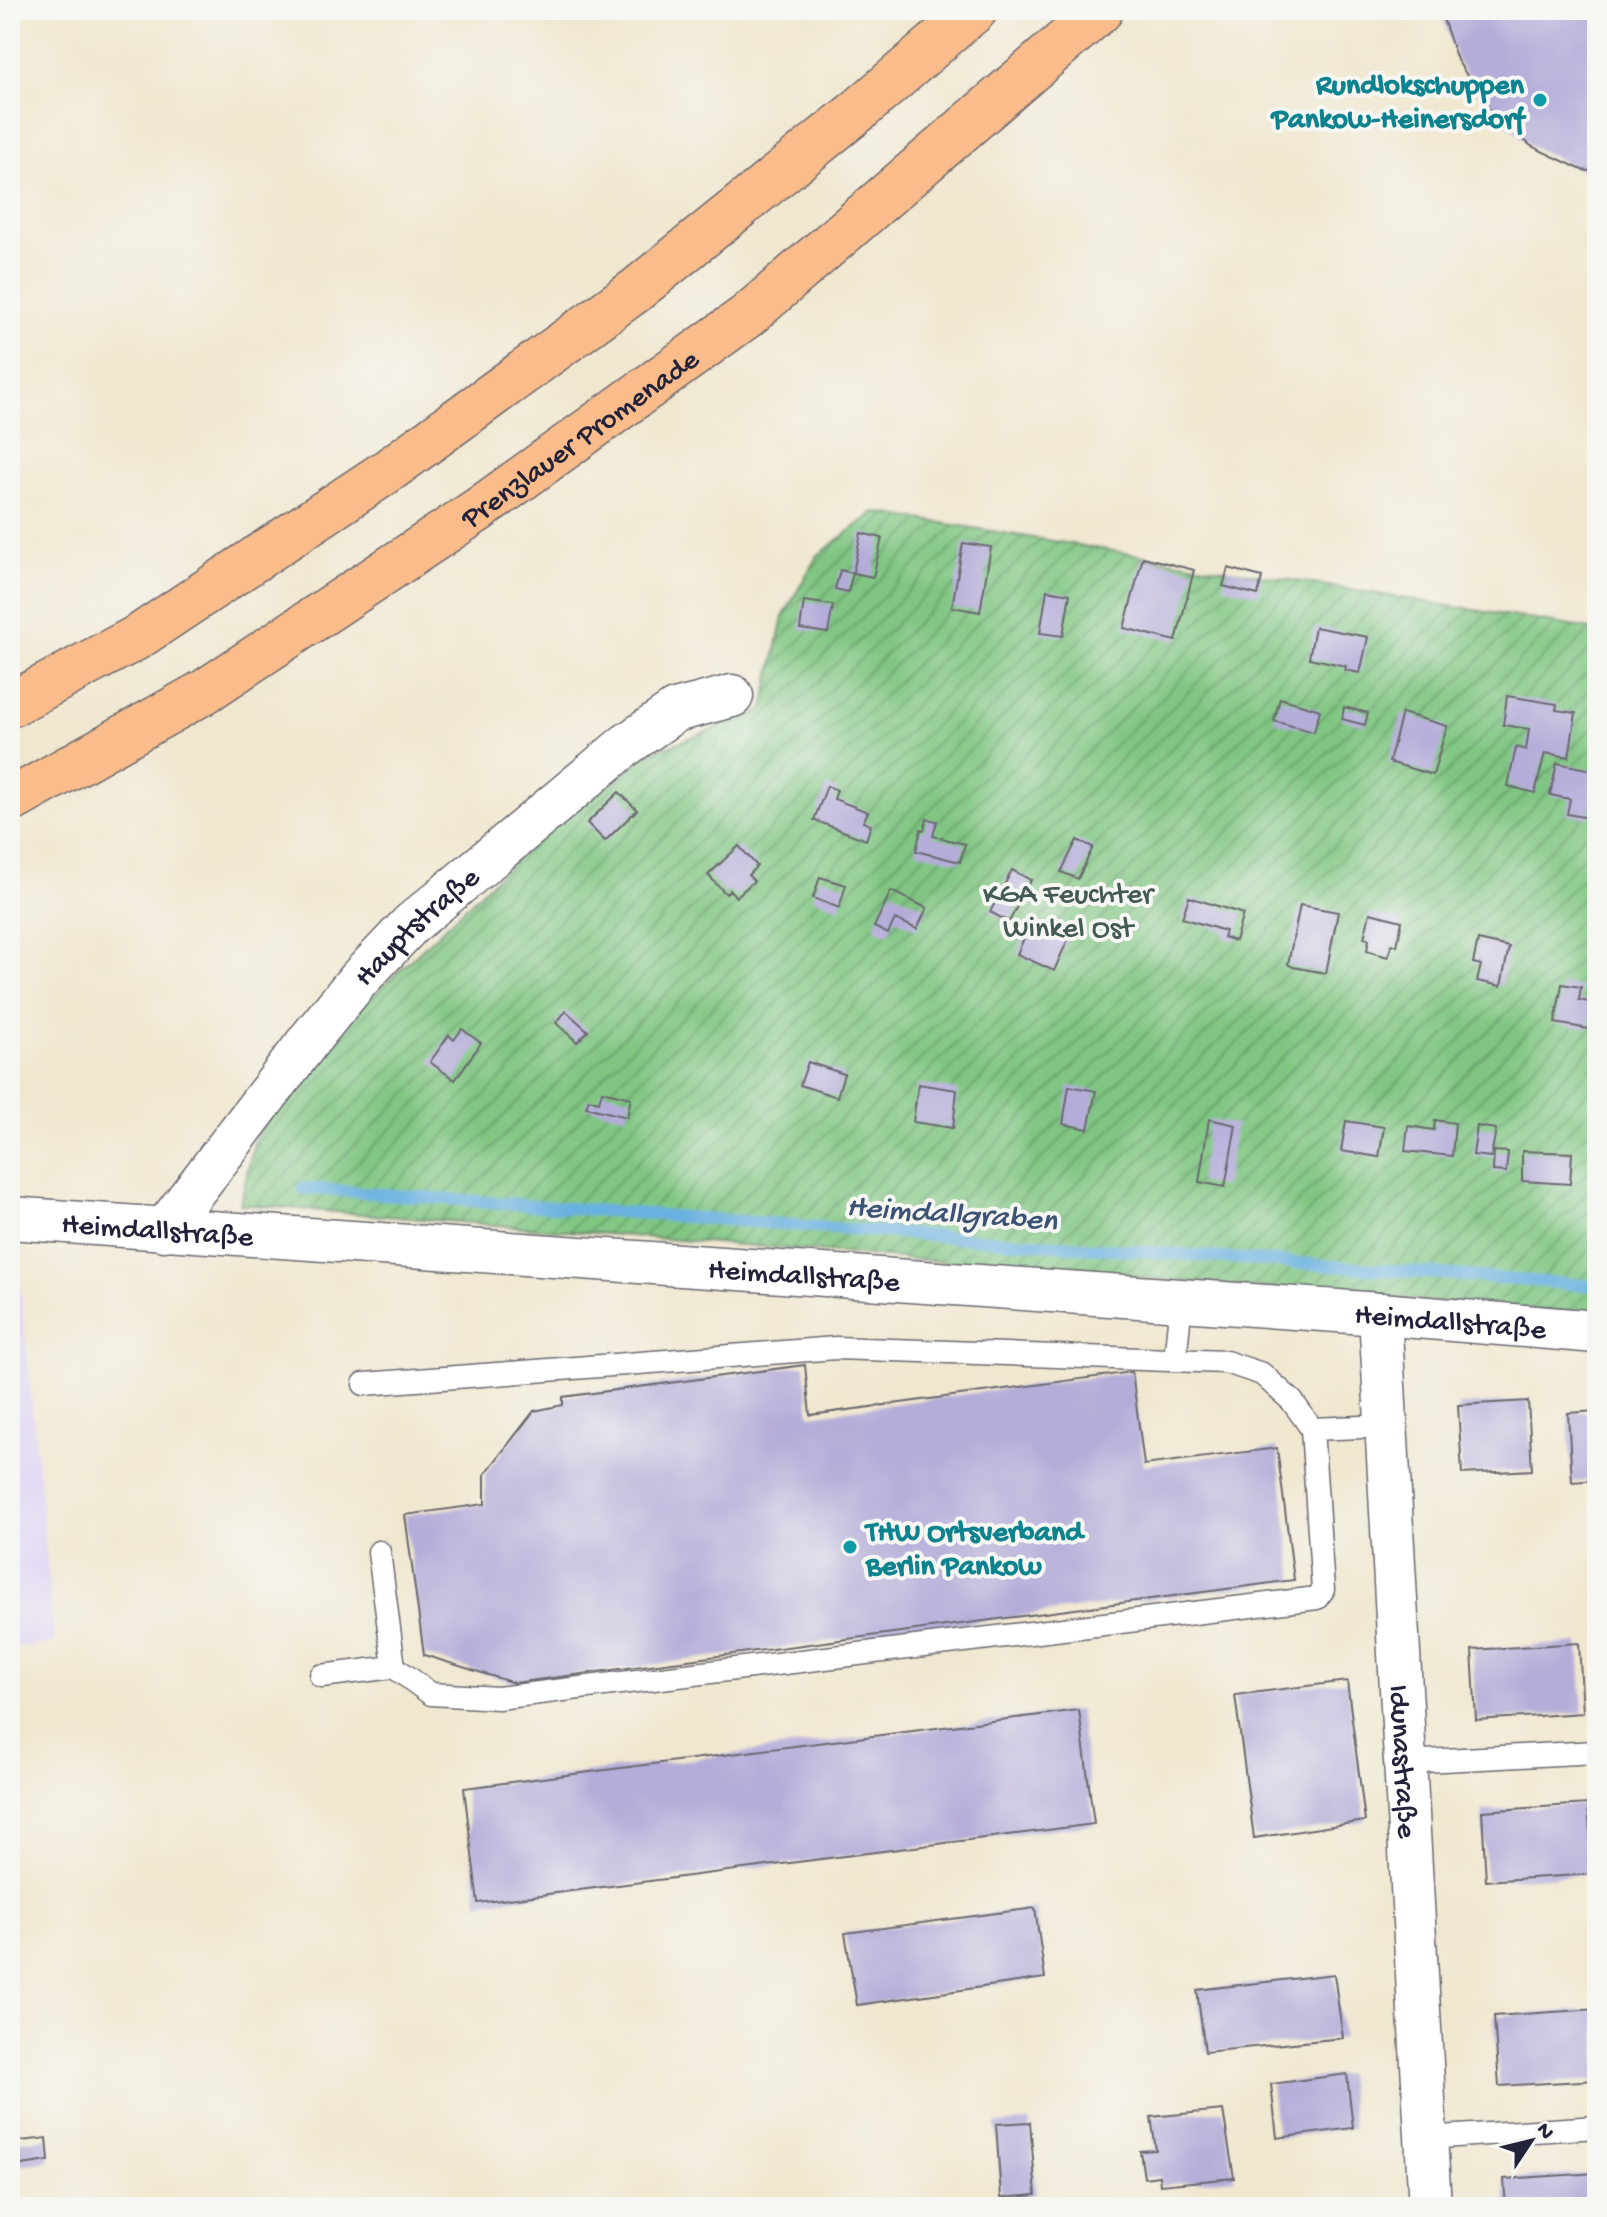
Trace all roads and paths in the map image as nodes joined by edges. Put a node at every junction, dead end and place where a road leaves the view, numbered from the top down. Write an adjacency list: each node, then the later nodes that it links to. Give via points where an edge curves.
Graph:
1 (975, 10): 4 (main road, via 635,291 389,470 138,637)
2 (1101, 10): 5 (main road, Prenzlauer Promenade, via 747,316 478,510 204,692)
3 (732, 696): 7 (street, Hauptstraße, via 675,711 626,745 411,924 310,1039)
4 (10, 705)
5 (10, 801)
6 (10, 1218): 7 (street, Heimdallstraße)
7 (164, 1230): 8 (street, Heimdallstraße)
8 (1181, 1302): 9 (street, Heimdallstraße); 11 (lane)
9 (1380, 1314): 10 (street, Heimdallstraße); 13 (street, Idunastraße)
10 (1597, 1332)
11 (1175, 1360): 12 (lane, via 836,1348); 14 (lane, via 1226,1362 1262,1374 1292,1401)
12 (364, 1384)
13 (1386, 1426): 14 (lane); 19 (street, Idunastraße)
14 (1312, 1429): 16 (lane, via 1323,1590 1317,1598 498,1698 431,1694)
15 (379, 1552): 16 (lane)
16 (394, 1667): 17 (lane)
17 (321, 1676)
18 (1597, 1752): 19 (lane)
19 (1405, 1762): 21 (street, Idunastraße)
20 (1597, 2127): 21 (lane)
21 (1426, 2138): 22 (street, Idunastraße)
22 (1430, 2207)

